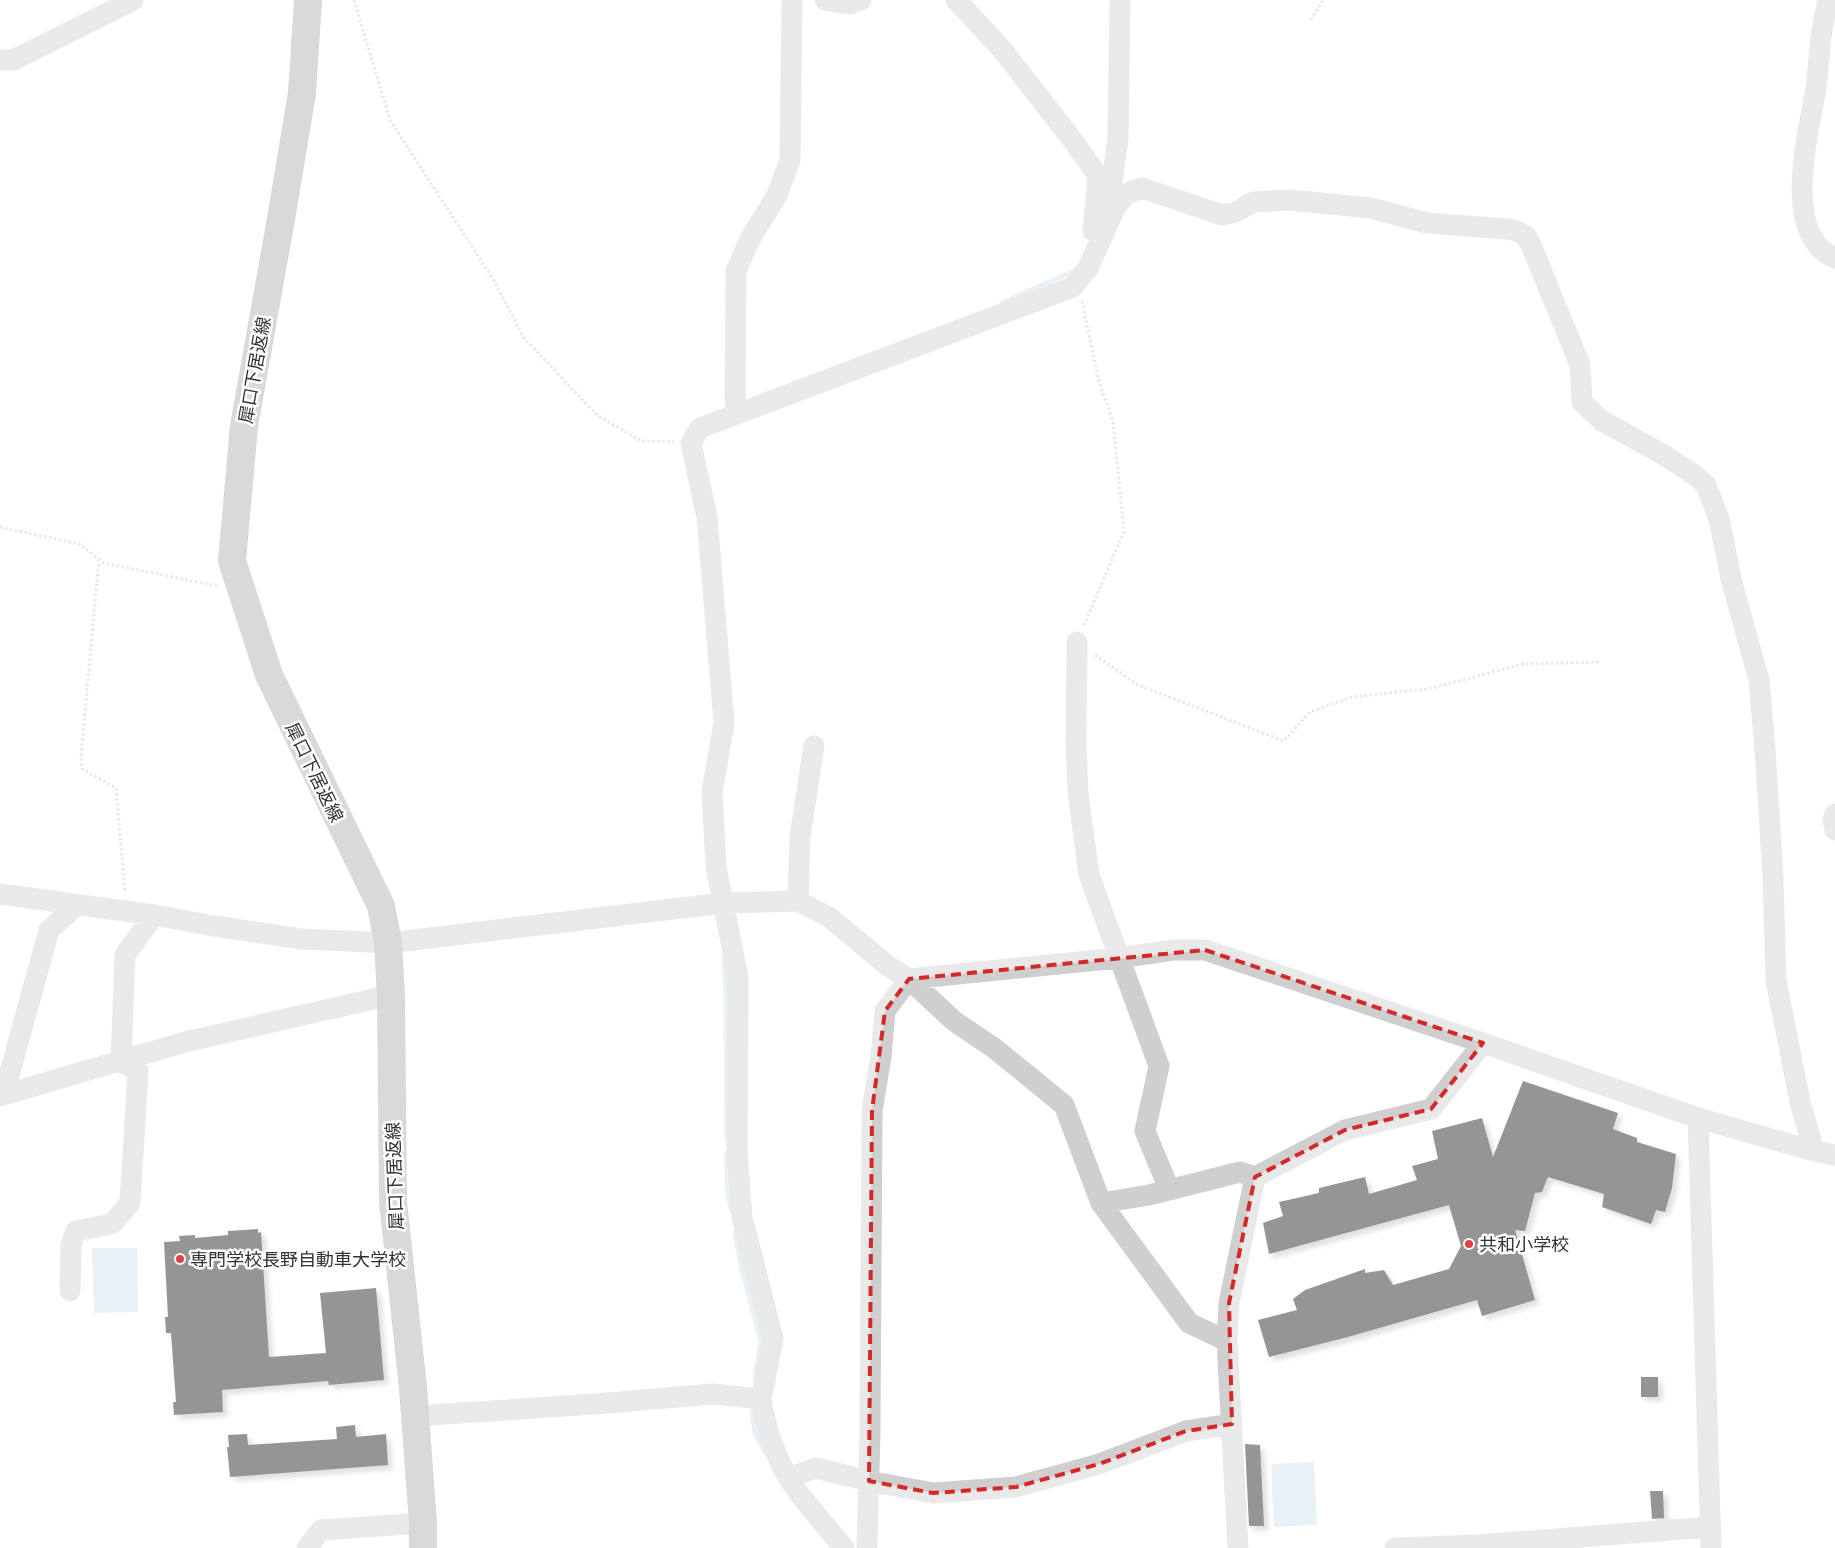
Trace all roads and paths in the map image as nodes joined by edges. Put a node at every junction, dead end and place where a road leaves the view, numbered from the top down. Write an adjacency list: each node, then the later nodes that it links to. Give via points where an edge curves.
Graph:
1 (132, 0): 12 (street, via 13,60)
2 (308, 0): 20 (main road, 犀口下居返線, via 302,93 244,426 232,561)
3 (354, 0): 17 (path, via 390,120 493,279 524,338 597,415 640,441)
4 (792, 0): 16 (street, via 790,160 777,195 750,238 736,271)
5 (825, 0): 6 (street, via 850,4)
6 (861, 0)
7 (956, 0): 13 (street, via 1001,48 1098,176 1093,231)
8 (1120, 0): 13 (street, via 1118,139)
9 (1323, 0): 11 (path)
10 (1828, 0): 14 (street, via 1803,157 1803,214 1810,235 1828,255)
11 (1311, 20)
12 (0, 60)
13 (1104, 232): 15 (street, via 1088,268); 40 (street, via 1116,206 1128,193 1142,188 1222,215 1254,202 1290,200 1371,208 1427,223 1507,229 1526,236 1580,365 1582,402 1602,420 1696,476 1706,485 1719,520 1732,583 1759,680 1773,877 1776,981 1800,1102)
14 (1835, 258)
15 (1078, 280): 16 (street, via 1073,287 1055,295); 21 (path, via 1099,382 1113,421 1124,532)
16 (736, 407): 17 (street, via 700,428)
17 (691, 443): 28 (street, via 708,517 724,723 712,792 716,867)
18 (0, 527): 19 (path, via 79,544)
19 (99, 559): 20 (path, via 104,563); 30 (path, via 81,756 82,769 116,788)
20 (242, 591): 32 (main road, 犀口下居返線, via 269,675 381,906)
21 (1077, 642): 22 (path, via 1138,685 1284,741 1310,712 1352,697 1428,689 1523,664); 33 (street, via 1078,793 1089,875)
22 (1601, 662)
23 (814, 746): 27 (street, via 800,836)
24 (1835, 814): 25 (street)
25 (1835, 830)
26 (0, 894): 29 (street)
27 (798, 901): 28 (street); 34 (street, via 829,916 888,966)
28 (723, 903): 32 (street); 47 (street, via 738,977 737,1153 742,1217 773,1339)
29 (77, 905): 30 (street); 38 (street, via 49,930)
30 (126, 912): 31 (street)
31 (154, 915): 32 (street, via 302,939); 37 (street, via 125,955)
32 (388, 944): 35 (main road, 犀口下居返線)
33 (1118, 958): 34 (street); 36 (street, via 1174,950 1205,950); 43 (street, via 1159,1066 1145,1131)
34 (909, 979): 44 (street, via 954,1021 994,1048 1064,1105); 51 (street, via 885,1011 872,1111)
35 (391, 995): 37 (street, via 185,1042); 48 (main road, 犀口下居返線, via 393,1201)
36 (1483, 1043): 39 (street); 42 (street, via 1431,1109 1345,1130)
37 (121, 1060): 38 (street); 45 (street, via 138,1071 130,1203 112,1224 76,1232 71,1245)
38 (2, 1095)
39 (1698, 1118): 40 (street); 53 (street)
40 (1814, 1151): 41 (street)
41 (1835, 1155)
42 (1255, 1177): 43 (street, via 1240,1172); 46 (street, via 1229,1303)
43 (1169, 1189): 44 (street)
44 (1101, 1203): 46 (street, via 1189,1323)
45 (70, 1291)
46 (1227, 1341): 49 (street)
47 (761, 1399): 48 (street, via 713,1394); 50 (street, via 765,1424)
48 (415, 1416): 52 (main road, 犀口下居返線)
49 (1232, 1424): 51 (street, via 1186,1431 1099,1464 1016,1486 933,1492); 58 (street)
50 (789, 1478): 51 (street, via 816,1468); 56 (street)
51 (869, 1481): 57 (street)
52 (423, 1536): 55 (street, via 321,1530)
53 (1711, 1538): 54 (street)
54 (1480, 1546): 59 (street)
55 (307, 1548)
56 (844, 1548)
57 (867, 1548)
58 (1238, 1548)
59 (1395, 1548)

